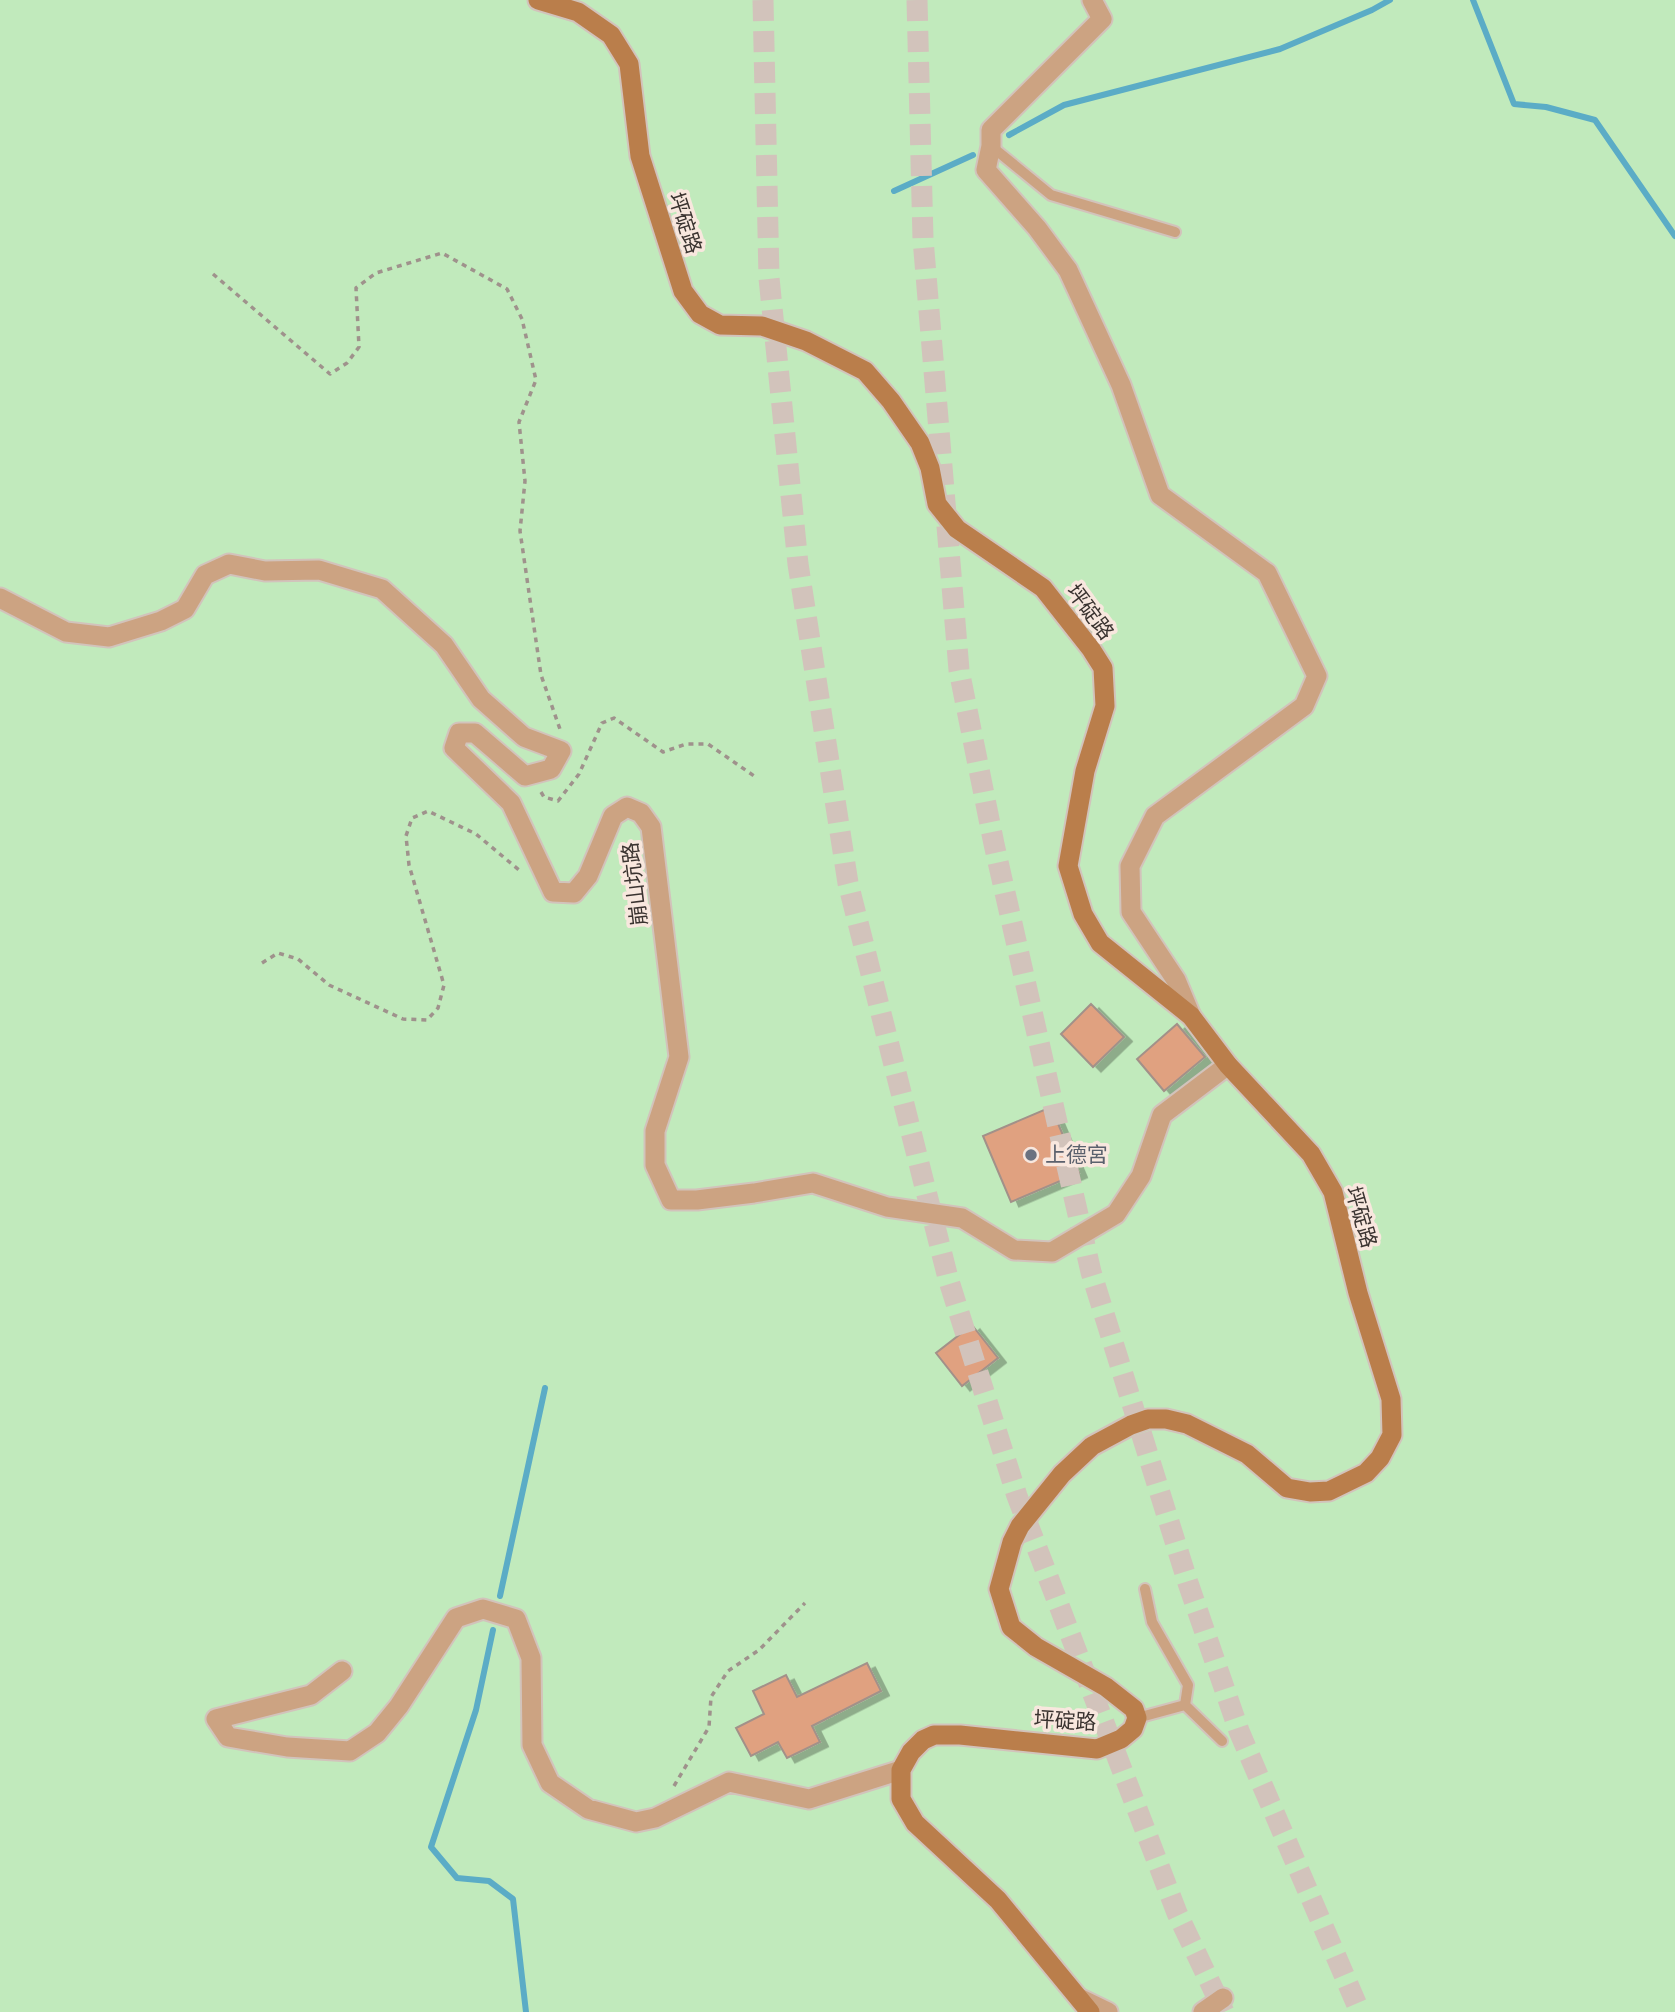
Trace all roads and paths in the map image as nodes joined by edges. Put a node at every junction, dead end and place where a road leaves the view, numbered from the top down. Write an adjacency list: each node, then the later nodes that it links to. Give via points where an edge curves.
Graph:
1 (538, 0): 12 (main road, 坪碇路, via 578,12 611,35 629,64 640,156 683,291 700,314 720,326 762,326 806,341 865,371 920,443 937,504 957,529 1043,588 1091,649 1103,668 1105,706 1085,771 1068,866 1083,914 1100,943)
2 (1091, 0): 3 (street, via 1102,19 991,130)
3 (991, 146): 4 (lane, via 1051,195); 12 (street, via 986,170 1068,270 1121,385 1160,495 1267,573 1317,676 1304,706 1155,817 1130,866 1131,912 1176,979)
4 (1175, 232)
5 (213, 274): 7 (path, via 330,374 347,363 359,347 356,288 376,273 442,253 507,289 522,319 537,380 519,422 525,481 520,531 541,675 561,727)
6 (0, 598): 7 (street, via 66,632 109,637 185,609 205,575 229,564 265,571 320,570 382,589 444,645 481,699 524,737)
7 (561, 751): 8 (street, via 551,769)
8 (525, 776): 9 (path, via 544,796 558,801 579,774 602,723 614,718 663,752 687,744 708,744); 10 (street, via 475,733 459,733 454,748 511,803)
9 (757, 778)
10 (553, 892): 11 (path, via 476,834 428,811 412,818 406,836 409,865 444,985 438,1008 427,1020 403,1019 329,985 298,959 278,953); 13 (street, 崩山坑路, via 574,893 588,876 613,816 627,807 641,813 652,827 679,1057 655,1131 655,1165 671,1200 754,1194 813,1182 887,1207 962,1218 1014,1250 1052,1252 1116,1214 1141,1176 1161,1115)
11 (262, 963)
12 (1191, 1016): 13 (main road, 坪碇路)
13 (1228, 1066): 18 (main road, 坪碇路, via 1311,1154 1333,1192 1391,1399 1392,1435 1366,1473 1329,1491 1287,1488 1247,1454 1166,1419 1130,1424 1092,1446 1062,1474 1012,1542 999,1589 1002,1603 1011,1627 1106,1687 1134,1709)
14 (1145, 1589): 17 (lane, via 1152,1622 1188,1685)
15 (805, 1603): 21 (path, via 759,1650 728,1671 711,1697 709,1727)
16 (342, 1671): 21 (street, via 311,1695 216,1719 228,1737 350,1751 384,1724 456,1618 483,1609 516,1619 531,1658 532,1745 550,1783 589,1809 636,1822)
17 (1185, 1705): 18 (lane); 19 (lane)
18 (1137, 1718): 20 (main road, 坪碇路, via 1121,1739 1097,1749 934,1735 911,1752)
19 (1222, 1741)
20 (901, 1770): 21 (street, via 809,1799 729,1782); 23 (main road, via 901,1799 915,1823 998,1900)
21 (655, 1818)
22 (1223, 1998): 25 (street)
23 (1085, 2005): 24 (street)
24 (1108, 2012)
25 (1203, 2012)

